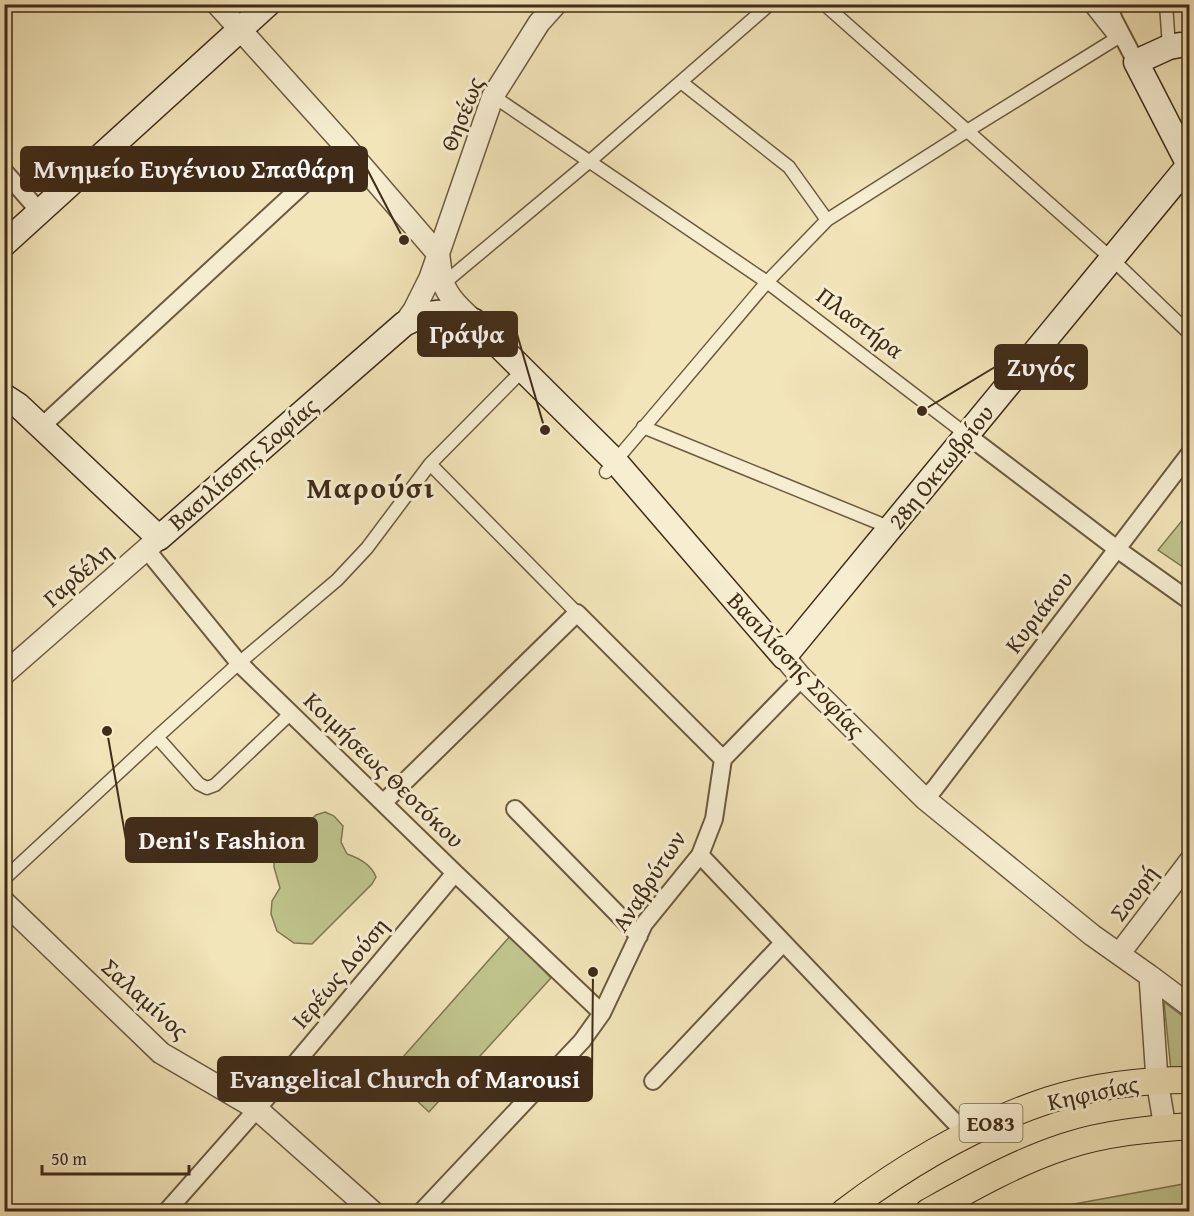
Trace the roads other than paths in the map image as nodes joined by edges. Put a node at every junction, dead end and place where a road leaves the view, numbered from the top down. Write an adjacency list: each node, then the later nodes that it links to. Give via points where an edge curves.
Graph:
1 (217, 4): 9 (street)
2 (268, 4): 9 (main road)
3 (556, 4): 14 (street, Θησέως, via 539,23)
4 (770, 4): 13 (street)
5 (824, 4): 15 (street)
6 (1089, 4): 10 (street)
7 (1108, 4): 10 (street)
8 (1166, 4): 11 (street)
9 (240, 30): 16 (street); 20 (main road)
10 (1119, 36): 12 (street); 15 (street)
11 (1175, 46): 12 (main road)
12 (1136, 62): 18 (main road)
13 (681, 82): 17 (street); 21 (street, via 789,167)
14 (493, 96): 17 (street, Πλαστήρα); 23 (street, Θησέως)
15 (967, 131): 21 (street); 24 (street)
16 (345, 146): 23 (street); 32 (street)
17 (590, 161): 25 (street, Πλαστήρα); 26 (street)
18 (1190, 165): 24 (main road, 28η Οκτωβρίου)
19 (4, 171): 20 (street)
20 (40, 212): 22 (main road)
21 (827, 220): 25 (street)
22 (4, 244)
23 (438, 254): 26 (street, Βασιλίσσης Σοφίας); 28 (street, Βασιλίσσης Σοφίας, via 423,295)
24 (1112, 259): 29 (street); 34 (main road, 28η Οκτωβρίου)
25 (767, 282): 33 (street); 34 (street, Πλαστήρα)
26 (444, 284): 27 (street, Βασιλίσσης Σοφίας)
27 (474, 321): 28 (main road, Βασιλίσσης Σοφίας, via 438,312 420,315); 30 (main road, Βασιλίσσης Σοφίας)
28 (404, 324): 39 (main road, Βασιλίσσης Σοφίας)
29 (1190, 334)
30 (524, 369): 36 (street); 37 (main road, Βασιλίσσης Σοφίας)
31 (4, 396): 32 (main road, Βασιλίσσης Σοφίας)
32 (41, 427): 39 (main road, Βασιλίσσης Σοφίας)
33 (643, 427): 37 (street); 38 (street)
34 (967, 435): 38 (main road, 28η Οκτωβρίου); 40 (street, Πλαστήρα)
35 (1190, 453): 40 (street, Κυριάκου)
36 (430, 464): 42 (street); 44 (street, via 367,548 337,580)
37 (610, 466): 43 (main road, Βασιλίσσης Σοφίας)
38 (891, 528): 43 (main road, 28η Οκτωβρίου)
39 (152, 543): 44 (street, Κοιμήσεως Θεοτόκου); 45 (street, Γαρδέλη)
40 (1117, 549): 41 (street, Πλαστήρα); 50 (street, Κυριάκου)
41 (1190, 601)
42 (578, 613): 49 (street); 51 (street)
43 (784, 657): 46 (street, Βασιλίσσης Σοφίας)
44 (239, 663): 47 (street, Κοιμήσεως Θεοτόκου); 48 (street)
45 (4, 674)
46 (800, 676): 49 (street); 50 (street, Βασιλίσσης Σοφίας)
47 (291, 713): 48 (street, via 215,785 207,788); 51 (street, Κοιμήσεως Θεοτόκου)
48 (157, 737): 56 (street)
49 (723, 759): 53 (street, Αναβρύτων, via 714,819)
50 (925, 799): 60 (street, Βασιλίσσης Σοφίας)
51 (383, 803): 55 (street, Κοιμήσεως Θεοτόκου)
52 (515, 809): 58 (street)
53 (700, 855): 58 (street, Αναβρύτων, via 644,924); 59 (street)
54 (1190, 861): 60 (street, Σουρή)
55 (455, 873): 63 (street, Κοιμήσεως Θεοτόκου); 67 (street, Ιερέως Δούση)
56 (4, 879)
57 (4, 902): 67 (street, Σαλαμίνος, via 161,1053)
58 (639, 936): 63 (street, Αναβρύτων)
59 (783, 943): 66 (street); 69 (street)
60 (1119, 954): 61 (street, Βασιλίσσης Σοφίας)
61 (1150, 976): 62 (street, Βασιλίσσης Σοφίας); 64 (street)
62 (1190, 1006)
63 (602, 1013): 72 (street, Αναβρύτων, via 582,1041)
64 (1157, 1080): 65 (main road, Κηφισίας / ΕΟ83); 68 (street); 69 (main road, Κηφισίας / ΕΟ83, via 1050,1100)
65 (1190, 1080)
66 (653, 1081)
67 (257, 1109): 70 (street, Ιερέως Δούση); 71 (street, Σαλαμίνος)
68 (1177, 1127): 74 (main road, Κηφισίας / ΕΟ83, via 1124,1132 1068,1145 1001,1172)
69 (967, 1135): 73 (main road, Κηφισίας / ΕΟ83, via 899,1173)
70 (166, 1212)
71 (373, 1212)
72 (421, 1212)
73 (844, 1212)
74 (928, 1212)

